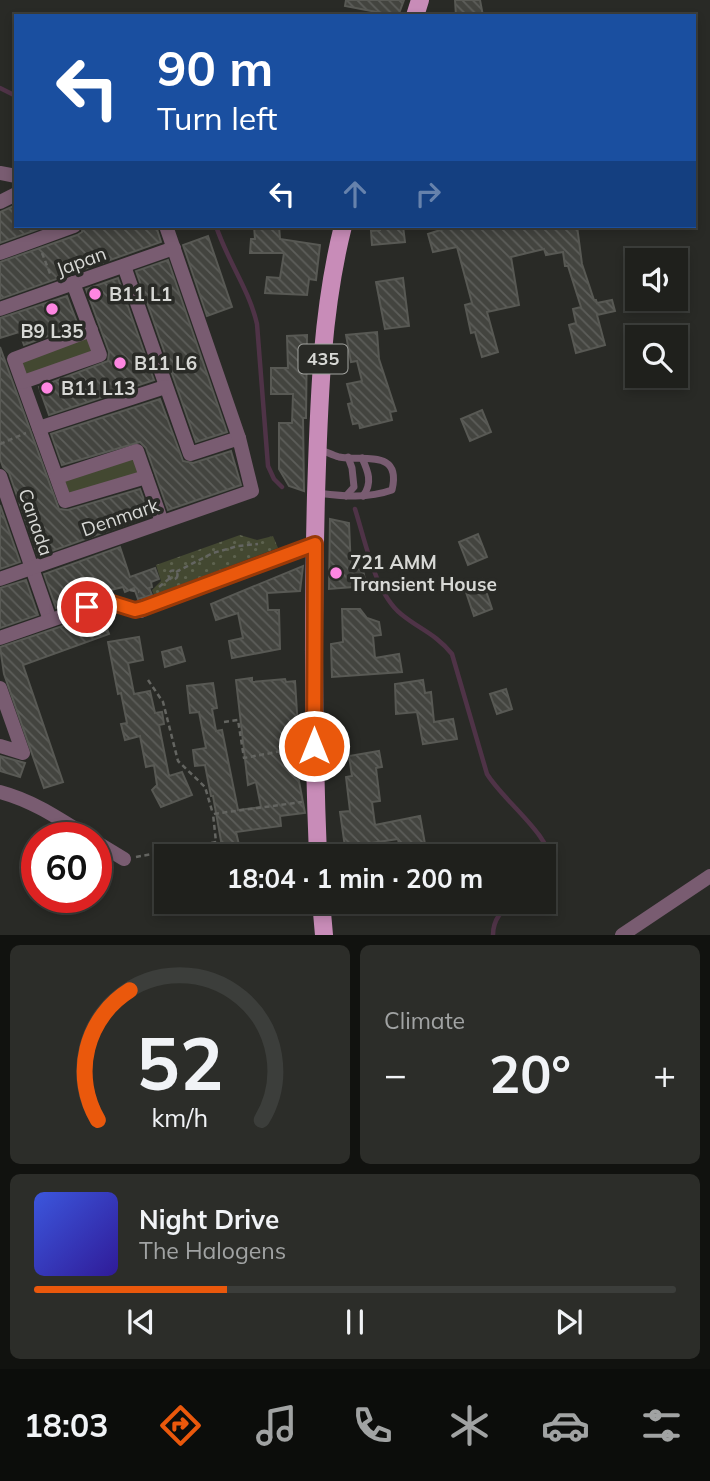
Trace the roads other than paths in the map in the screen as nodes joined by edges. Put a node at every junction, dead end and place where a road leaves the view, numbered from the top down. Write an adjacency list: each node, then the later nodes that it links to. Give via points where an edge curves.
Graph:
1 (70, 228): 5 (street)
2 (167, 228): 4 (street)
3 (342, 228): 14 (main road, 435, via 325,327)
4 (174, 248): 6 (street, Japan); 13 (street)
5 (0, 253)
6 (124, 265): 7 (street, Japan); 11 (street)
7 (73, 283): 8 (street, Japan); 9 (street)
8 (0, 309)
9 (91, 330): 10 (street, via 100,355); 10 (street, via 13,359)
10 (23, 382): 12 (street)
11 (165, 387): 12 (street); 13 (street, via 190,454)
12 (39, 428): 18 (street)
13 (239, 438): 23 (street, Denmark, via 253,491)
14 (317, 449): 15 (lane); 22 (main road, 435)
15 (348, 457): 16 (lane); 20 (lane, via 354,487)
16 (362, 458): 21 (lane, via 370,482); 21 (lane, via 382,459 391,467 394,481 392,489)
17 (0, 477): 25 (street, Canada)
18 (57, 477): 19 (street, via 65,501); 19 (street, via 137,451)
19 (146, 477): 23 (street)
20 (346, 496): 21 (lane); 22 (lane)
21 (363, 496)
22 (316, 499): 24 (main road, 435)
23 (162, 522): 25 (street, Denmark)
24 (315, 544): 27 (street, via 149,611 106,601); 33 (main road, 435)
25 (32, 568): 26 (street, Denmark); 27 (street, Canada)
26 (0, 579)
27 (50, 620): 28 (street)
28 (0, 638)
29 (0, 688): 30 (street, via 23,753)
30 (0, 746)
31 (0, 792): 32 (street, via 22,798)
32 (65, 822)
33 (318, 844)
34 (112, 852): 35 (street)
35 (124, 859)
36 (710, 876): 39 (street)
37 (322, 914): 38 (main road)
38 (324, 935)
39 (622, 935)

